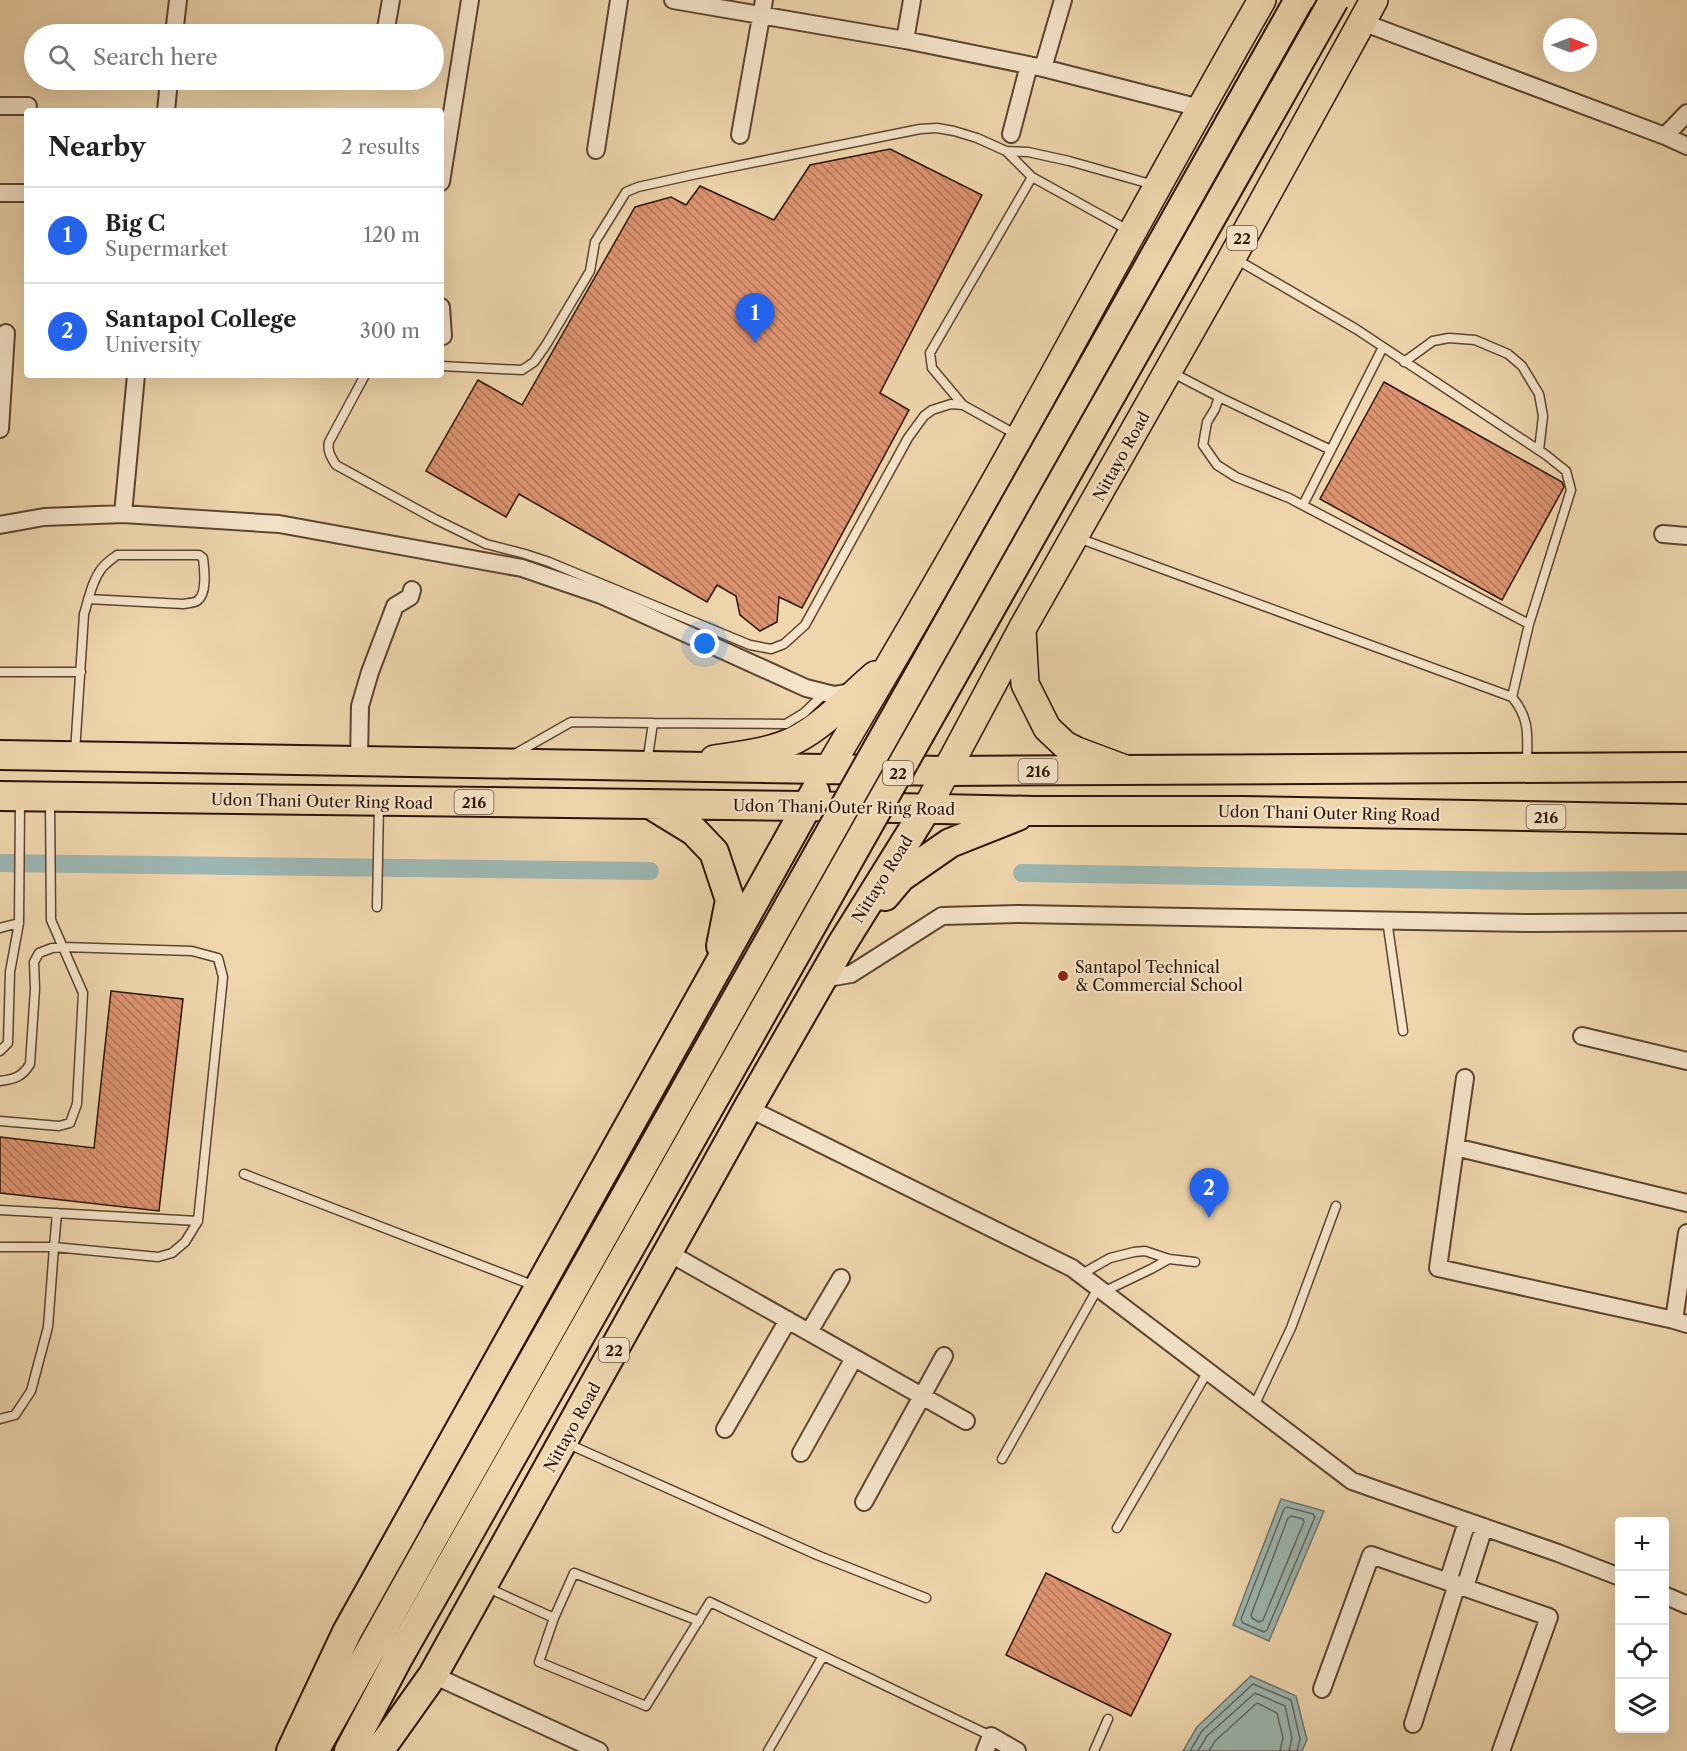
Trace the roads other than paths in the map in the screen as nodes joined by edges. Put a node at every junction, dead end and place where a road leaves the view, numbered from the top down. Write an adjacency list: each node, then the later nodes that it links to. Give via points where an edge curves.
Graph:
1 (178, 0): 13 (street)
2 (391, 0): 14 (street)
3 (470, 0): 29 (street)
4 (619, 0): 27 (street)
5 (673, 0): 11 (street)
6 (912, 0): 15 (street)
7 (1063, 0): 16 (street)
8 (1262, 0): 21 (main road)
9 (1299, 0): 152 (highway, 22, bridge)
10 (1335, 0): 153 (highway, 22, bridge)
11 (763, 8): 15 (street); 24 (street)
12 (1368, 11): 25 (street); 35 (main road, Nittayo Road / 22)
13 (175, 24)
14 (387, 24)
15 (905, 40): 16 (street)
16 (1036, 67): 21 (street); 23 (street)
17 (168, 90): 20 (street)
18 (0, 106): 19 (street)
19 (28, 106)
20 (166, 108)
21 (1200, 108): 31 (main road)
22 (1687, 112): 25 (street)
23 (1011, 134)
24 (740, 135)
25 (1665, 136): 26 (street)
26 (1687, 146)
27 (596, 150)
28 (1006, 151): 30 (lane); 31 (lane, via 1059,159); 39 (lane, via 954,131 920,129 638,187 626,192 595,242 590,271 534,362 522,370)
29 (444, 163)
30 (1032, 177): 34 (lane); 44 (lane, via 930,353 932,368)
31 (1157, 186): 34 (main road)
32 (0, 193): 33 (street)
33 (24, 193)
34 (1131, 232): 46 (main road)
35 (1232, 257): 37 (lane); 40 (main road, Nittayo Road / 22)
36 (6, 333): 45 (street)
37 (1383, 347): 38 (lane); 47 (lane)
38 (1404, 362): 48 (lane); 48 (lane, via 1433,341 1449,338 1475,340 1508,354 1522,366 1539,394 1543,416)
39 (444, 366)
40 (1168, 371): 43 (lane); 54 (main road, Nittayo Road / 22)
41 (136, 378): 50 (street)
42 (363, 378): 44 (lane, via 329,441 330,456 336,465 486,544 549,562 750,645 771,649 784,644 805,625 908,438 924,416 951,404)
43 (1220, 397): 47 (lane); 49 (lane, via 1207,422 1203,445 1217,465)
44 (963, 405): 46 (lane)
45 (0, 429)
46 (1020, 436): 55 (main road)
47 (1331, 450): 49 (lane)
48 (1539, 450): 58 (lane, via 1566,471 1571,490)
49 (1303, 505): 58 (lane)
50 (123, 514): 51 (street, via 44,517); 64 (street, via 279,524 522,568 601,595 807,688)
51 (0, 525)
52 (1663, 534): 53 (street)
53 (1687, 536)
54 (1075, 537): 59 (main road, Nittayo Road / 22); 65 (lane)
55 (940, 578): 59 (main road, via 949,602 969,621 995,632); 60 (main road)
56 (412, 590): 69 (street, via 410,597 395,606 370,672 360,706)
57 (88, 599): 57 (lane, via 102,568 117,555 203,558 204,587 197,601 183,604); 62 (lane)
58 (1529, 624): 65 (lane)
59 (1022, 629): 75 (main road, via 1025,684 1047,729 1065,745); 76 (main road, Nittayo Road / 22)
60 (893, 660): 63 (main road); 74 (main road)
61 (0, 672): 62 (lane)
62 (81, 672): 68 (lane)
63 (856, 691): 64 (street, via 834,695); 71 (main road, via 824,721 782,746)
64 (826, 692): 66 (lane, via 786,724)
65 (1512, 697): 72 (lane, via 1526,721)
66 (654, 723): 70 (lane, via 571,722); 71 (lane)
67 (0, 755): 68 (highway, 216)
68 (75, 756): 69 (highway, 216)
69 (358, 761): 70 (highway, 216)
70 (499, 763): 71 (highway, 216)
71 (651, 766): 74 (highway, 216)
72 (1527, 767): 73 (highway, 216); 75 (highway, 216)
73 (1687, 767)
74 (829, 768): 76 (highway, 216); 81 (highway)
75 (1129, 770): 76 (highway, 216)
76 (946, 771): 82 (main road, Nittayo Road / 22)
77 (10, 796): 78 (highway, Udon Thani Outer Ring Road / 216); 88 (lane, via 20,839)
78 (50, 797): 79 (highway, Udon Thani Outer Ring Road / 216); 91 (lane, via 51,920)
79 (379, 801): 80 (highway, Udon Thani Outer Ring Road / 216); 85 (lane)
80 (650, 804): 81 (highway, Udon Thani Outer Ring Road / 216); 92 (highway, via 694,831 714,852 730,900)
81 (807, 806): 82 (highway, Udon Thani Outer Ring Road / 216); 92 (highway)
82 (926, 808): 83 (highway, Udon Thani Outer Ring Road / 216); 90 (highway, Nittayo Road / 22)
83 (1034, 811): 84 (highway, Udon Thani Outer Ring Road / 216); 90 (highway, via 950,843 901,877)
84 (1687, 819)
85 (377, 907)
86 (1387, 920): 87 (street); 93 (street, via 942,916 851,974); 94 (lane)
87 (1687, 922)
88 (19, 923): 89 (lane); 96 (lane, via 10,972 9,1042)
89 (0, 928)
90 (842, 945): 93 (highway, Nittayo Road / 22)
91 (63, 947): 99 (lane, via 39,953 34,962 30,1064 24,1074); 101 (lane, via 83,993 77,1104 70,1123 59,1126); 108 (lane, via 192,951 218,958 223,977)
92 (722, 962): 93 (highway, via 750,936 770,934 804,952); 117 (highway)
93 (822, 979): 100 (highway, Nittayo Road / 22)
94 (1402, 1031)
95 (1582, 1036): 97 (street)
96 (0, 1051)
97 (1687, 1061)
98 (1465, 1078): 102 (street)
99 (0, 1081)
100 (748, 1108): 112 (highway, Nittayo Road / 22); 115 (street)
101 (0, 1121)
102 (1455, 1147): 104 (street); 120 (street, via 1438,1268)
103 (244, 1174): 117 (lane)
104 (1687, 1203)
105 (1336, 1206): 126 (lane, via 1291,1328)
106 (0, 1210): 107 (lane)
107 (57, 1213): 108 (lane); 111 (lane)
108 (198, 1221): 111 (lane, via 172,1253 158,1257)
109 (1687, 1233): 120 (street)
110 (0, 1247): 111 (lane)
111 (54, 1247): 127 (lane, via 48,1327 31,1391 15,1415)
112 (669, 1252): 119 (street); 130 (highway, Nittayo Road / 22)
113 (1168, 1259): 114 (lane); 115 (lane, via 1146,1251 1134,1252 1110,1258); 118 (lane)
114 (1195, 1262)
115 (1080, 1275): 118 (street)
116 (841, 1278): 121 (street)
117 (538, 1287): 151 (highway, via 347,1632)
118 (1101, 1290): 124 (street); 132 (lane)
119 (788, 1320): 121 (street); 129 (street)
120 (1680, 1322)
121 (809, 1332): 123 (street)
122 (944, 1356): 125 (street)
123 (854, 1358): 125 (street); 131 (street)
124 (1208, 1371): 126 (street); 136 (lane)
125 (922, 1396): 128 (street); 133 (street)
126 (1254, 1406): 134 (street, via 1352,1480)
127 (0, 1419)
128 (966, 1421)
129 (725, 1429)
130 (563, 1442): 139 (highway, Nittayo Road / 22); 141 (lane)
131 (801, 1454)
132 (1002, 1459)
133 (864, 1502)
134 (1467, 1522): 135 (street); 138 (street)
135 (1484, 1527): 137 (street); 138 (street)
136 (1117, 1528)
137 (1615, 1575)
138 (1457, 1584): 147 (street, via 1371,1554); 149 (street); 159 (street, via 1549,1617)
139 (483, 1585): 143 (lane); 146 (highway, Nittayo Road / 22)
140 (1669, 1597): 142 (street)
141 (926, 1598)
142 (1687, 1605)
143 (554, 1618): 144 (lane, via 574,1573); 144 (lane, via 539,1662 645,1706)
144 (699, 1621): 145 (lane, via 710,1602)
145 (823, 1656): 150 (lane); 156 (lane)
146 (432, 1675): 154 (highway, Nittayo Road / 22); 155 (street)
147 (1322, 1689)
148 (1108, 1719): 158 (lane)
149 (1413, 1724)
150 (988, 1744): 157 (street)
151 (291, 1751)
152 (314, 1751)
153 (349, 1751)
154 (379, 1751)
155 (599, 1751)
156 (768, 1751)
157 (1017, 1751)
158 (1094, 1751)
159 (1501, 1751)

